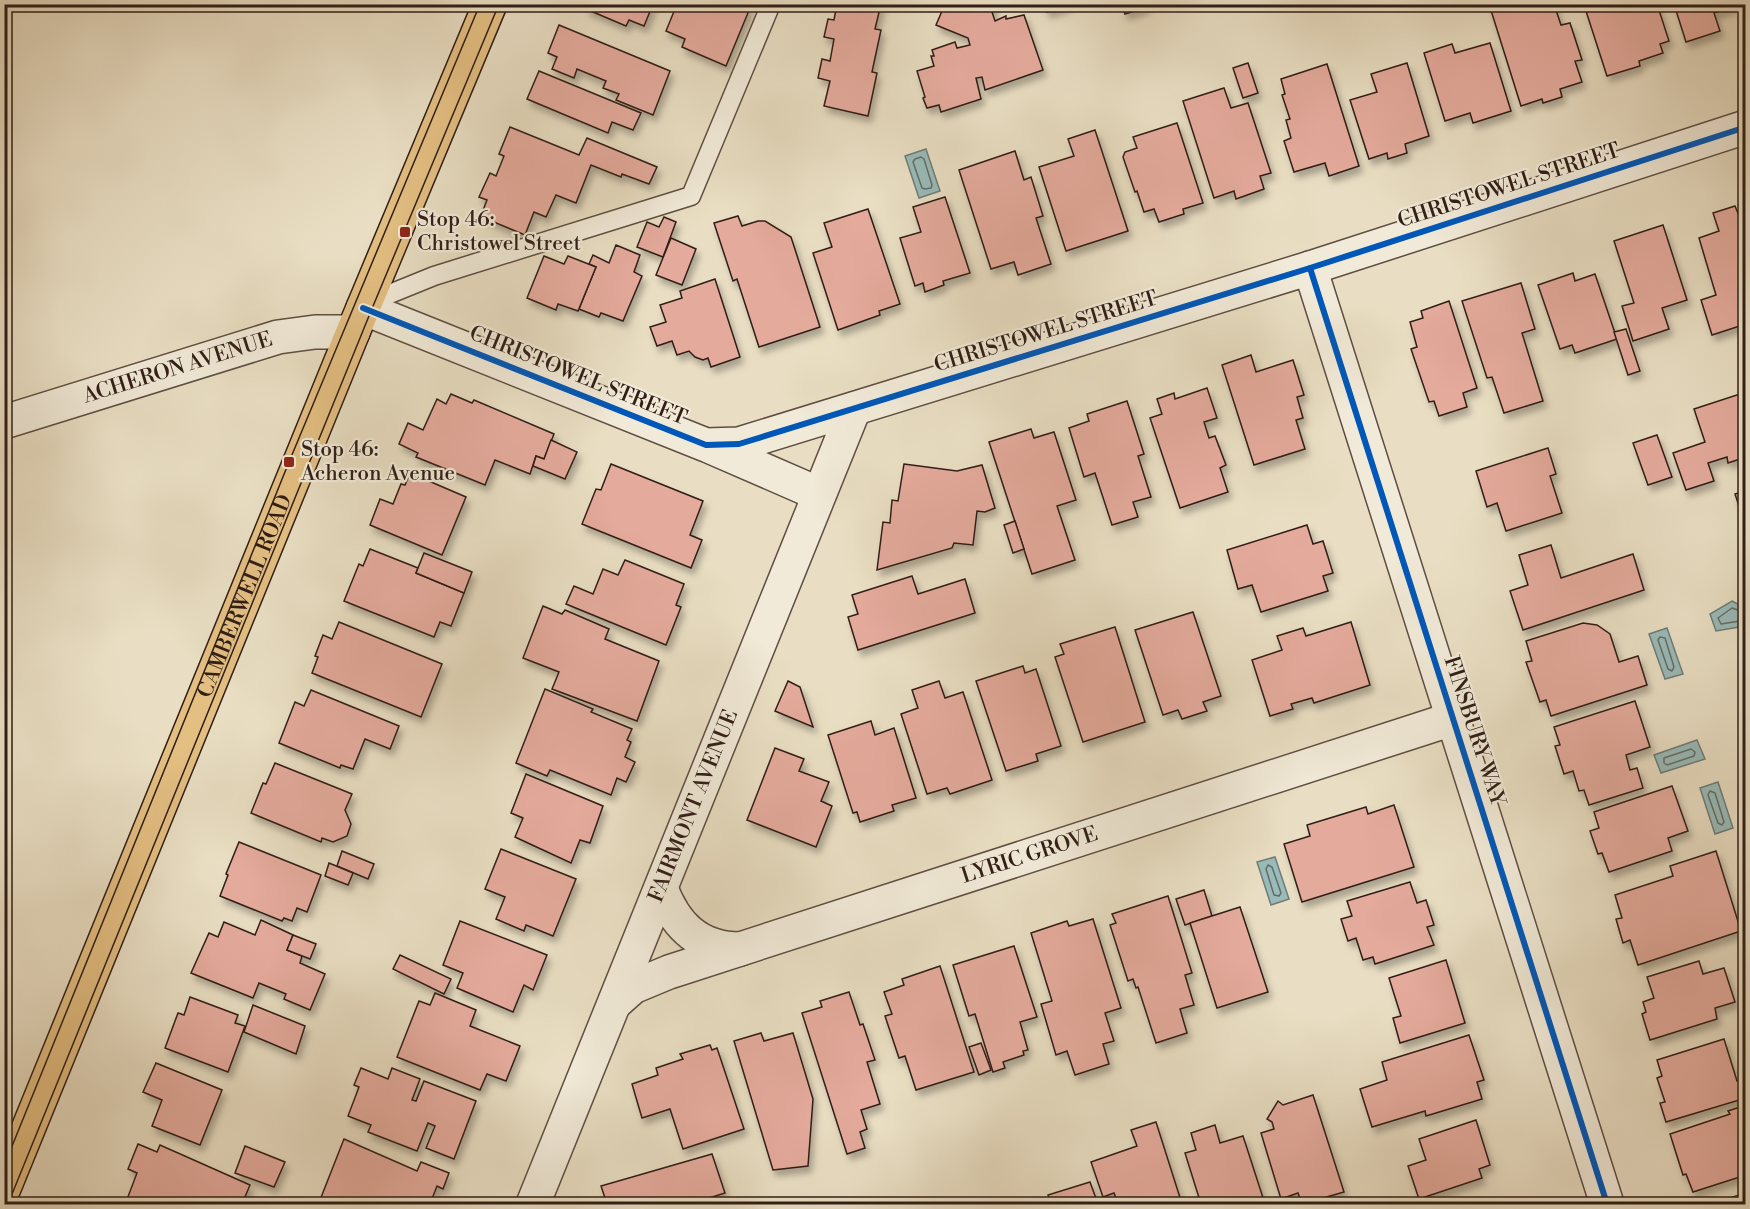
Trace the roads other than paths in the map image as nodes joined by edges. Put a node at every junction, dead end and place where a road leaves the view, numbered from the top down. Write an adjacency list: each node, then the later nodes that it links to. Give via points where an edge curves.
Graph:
1 (490, 4): 5 (main road, CAMBERWELL ROAD)
2 (771, 4): 5 (lane, via 691,196 434,276)
3 (1746, 127): 4 (street, CHRISTOWEL STREET)
4 (1310, 268): 6 (street, CHRISTOWEL STREET); 10 (street, FINSBURY WAY)
5 (360, 315): 7 (street, ACHERON AVENUE, via 315,332 268,340); 8 (street, CHRISTOWEL STREET); 14 (main road, CAMBERWELL ROAD)
6 (854, 409): 8 (street, CHRISTOWEL STREET, via 739,444); 9 (street, FAIRMONT AVENUE)
7 (4, 422)
8 (706, 445): 9 (street)
9 (819, 494): 11 (street, FAIRMONT AVENUE)
10 (1452, 719): 12 (street, LYRIC GROVE); 15 (street, FINSBURY WAY)
11 (661, 888): 12 (street, via 675,918 691,934 720,948); 13 (street, FAIRMONT AVENUE)
12 (741, 949): 13 (street, LYRIC GROVE, via 642,982)
13 (615, 1003): 16 (street, FAIRMONT AVENUE)
14 (4, 1188)
15 (1602, 1203)
16 (533, 1204)

